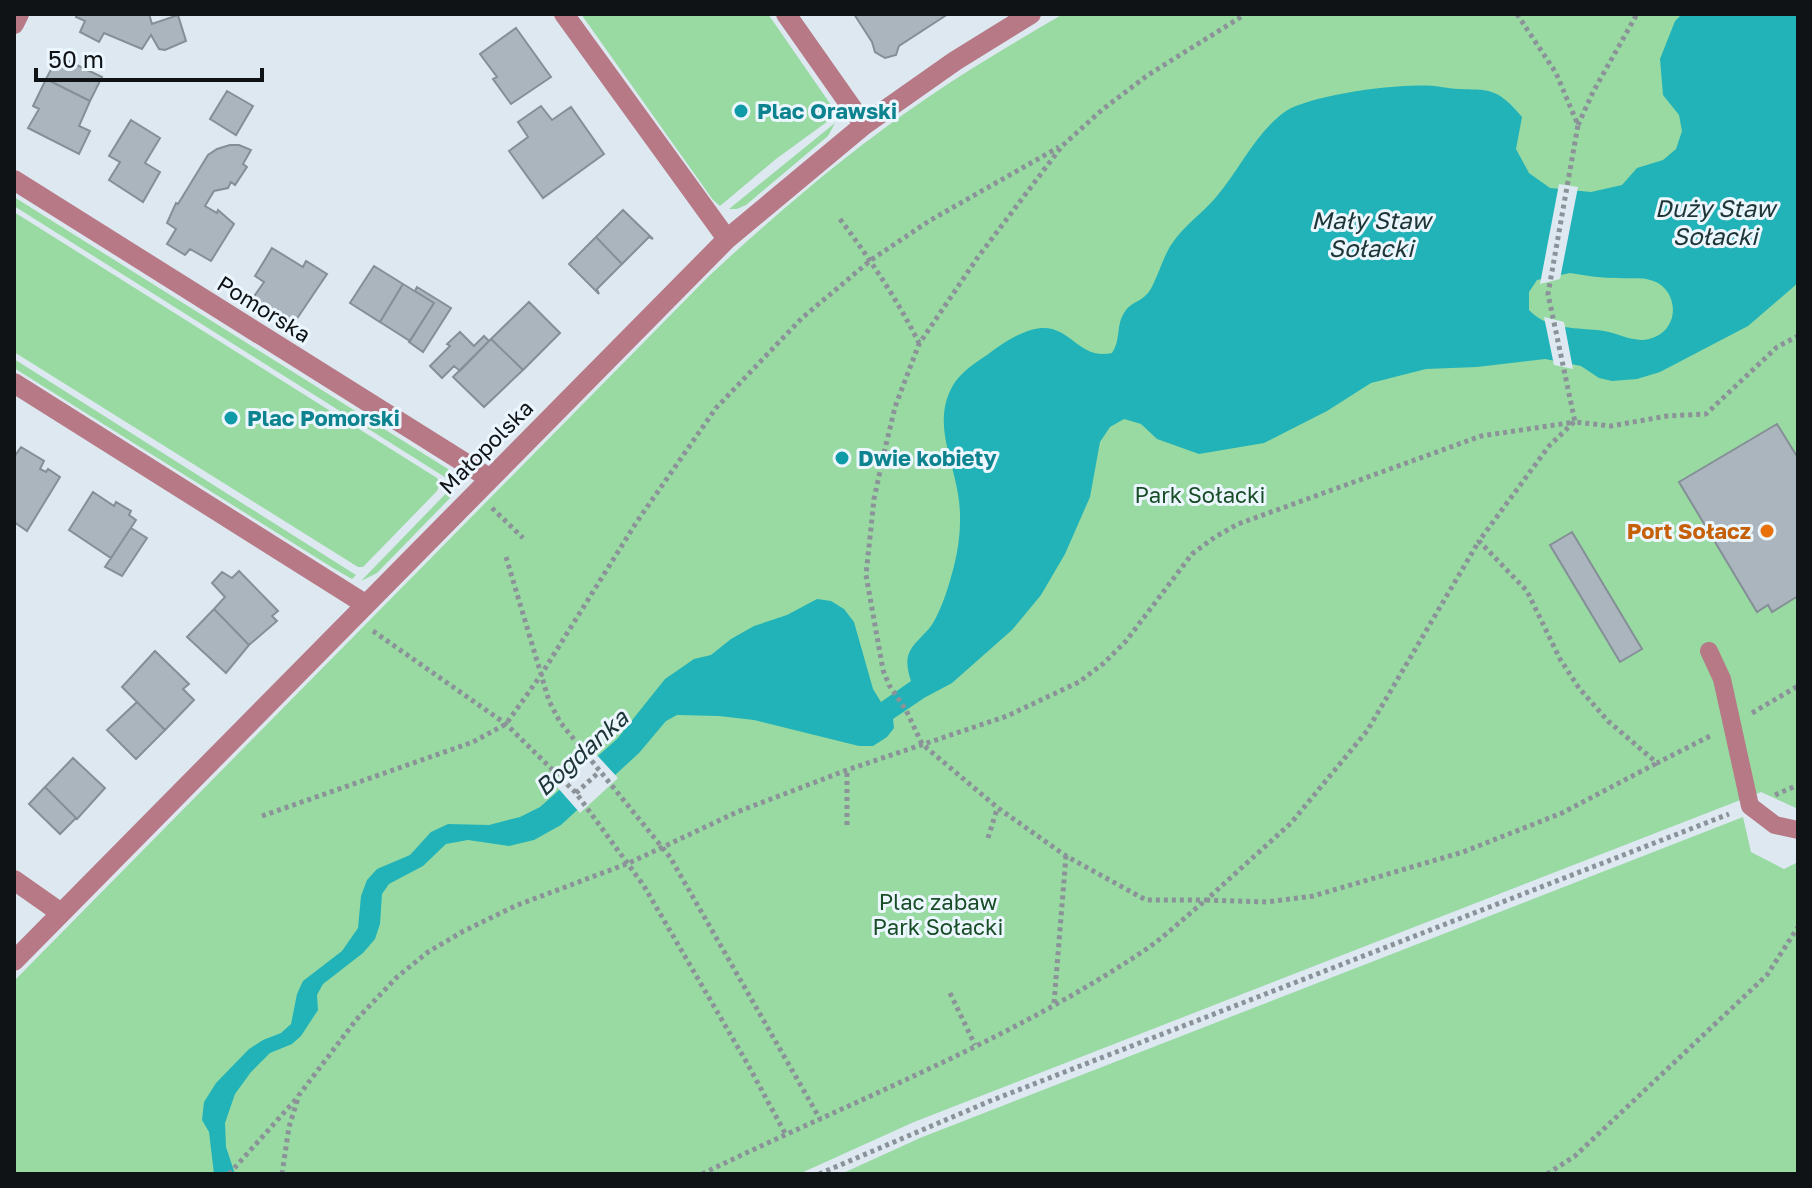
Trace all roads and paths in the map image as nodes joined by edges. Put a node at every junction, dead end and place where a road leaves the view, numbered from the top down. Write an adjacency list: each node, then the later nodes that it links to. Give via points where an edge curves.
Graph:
1 (19, 14): 8 (street)
2 (564, 14): 14 (street)
3 (786, 14): 9 (street)
4 (1031, 14): 9 (street, Małopolska)
5 (1517, 14): 10 (path, via 1556,73)
6 (1637, 14): 10 (path)
7 (1242, 15): 11 (path, via 1148,75)
8 (14, 24)
9 (864, 125): 14 (street, Małopolska)
10 (1578, 125): 19 (path, via 1548,294)
11 (1062, 146): 15 (path); 17 (path)
12 (14, 180): 20 (street, Pomorska)
13 (840, 219): 15 (path)
14 (727, 239): 20 (street, Małopolska)
15 (871, 260): 17 (path); 26 (path, via 802,318 716,408)
16 (1798, 336): 19 (path, via 1777,347 1706,414 1611,426)
17 (919, 344): 30 (path, via 895,407 874,499 867,561 883,670)
18 (14, 383): 24 (street)
19 (1575, 422): 22 (path, via 1549,446); 30 (path, via 1481,436 1238,524 1192,554 1126,641 1079,682 1007,716)
20 (482, 485): 21 (path); 24 (street, Małopolska)
21 (523, 538)
22 (1479, 541): 31 (path, via 1527,591 1579,688); 46 (path, via 1367,731 1291,823)
23 (506, 557): 26 (path)
24 (359, 610): 28 (path); 47 (street, Małopolska)
25 (1709, 651): 29 (lane, via 1722,679)
26 (541, 675): 28 (path); 33 (path, via 560,722)
27 (1798, 686): 29 (path)
28 (506, 724): 35 (path); 38 (path, via 473,742)
29 (1732, 725): 31 (path); 36 (lane)
30 (922, 744): 32 (path); 37 (path)
31 (1657, 763): 46 (path, via 1562,813 1463,852 1313,896 1267,902)
32 (847, 770): 39 (path); 42 (path)
33 (599, 772): 35 (path); 42 (path)
34 (1798, 785): 36 (path)
35 (576, 793): 44 (path)
36 (1750, 806): 40 (lane, via 1775,825); 59 (path, via 990,1101)
37 (998, 808): 41 (path); 43 (path)
38 (262, 816)
39 (847, 825)
40 (1798, 830)
41 (988, 838)
42 (662, 847): 44 (path); 54 (path)
43 (1066, 856): 46 (path, via 1146,900); 51 (path)
44 (629, 863): 53 (path, via 515,906 428,952 356,1020); 55 (path)
45 (14, 880): 47 (street)
46 (1206, 900): 51 (path, via 1147,949)
47 (61, 913): 49 (street, Małopolska)
48 (1798, 927): 60 (path, via 1767,975 1575,1156)
49 (14, 961)
50 (950, 993): 52 (path)
51 (1053, 1004): 52 (path)
52 (975, 1045): 54 (path)
53 (299, 1095): 56 (path); 57 (path)
54 (820, 1119): 55 (path)
55 (786, 1135): 58 (path)
56 (229, 1174)
57 (282, 1174)
58 (702, 1174)
59 (819, 1174)
60 (1547, 1174)

